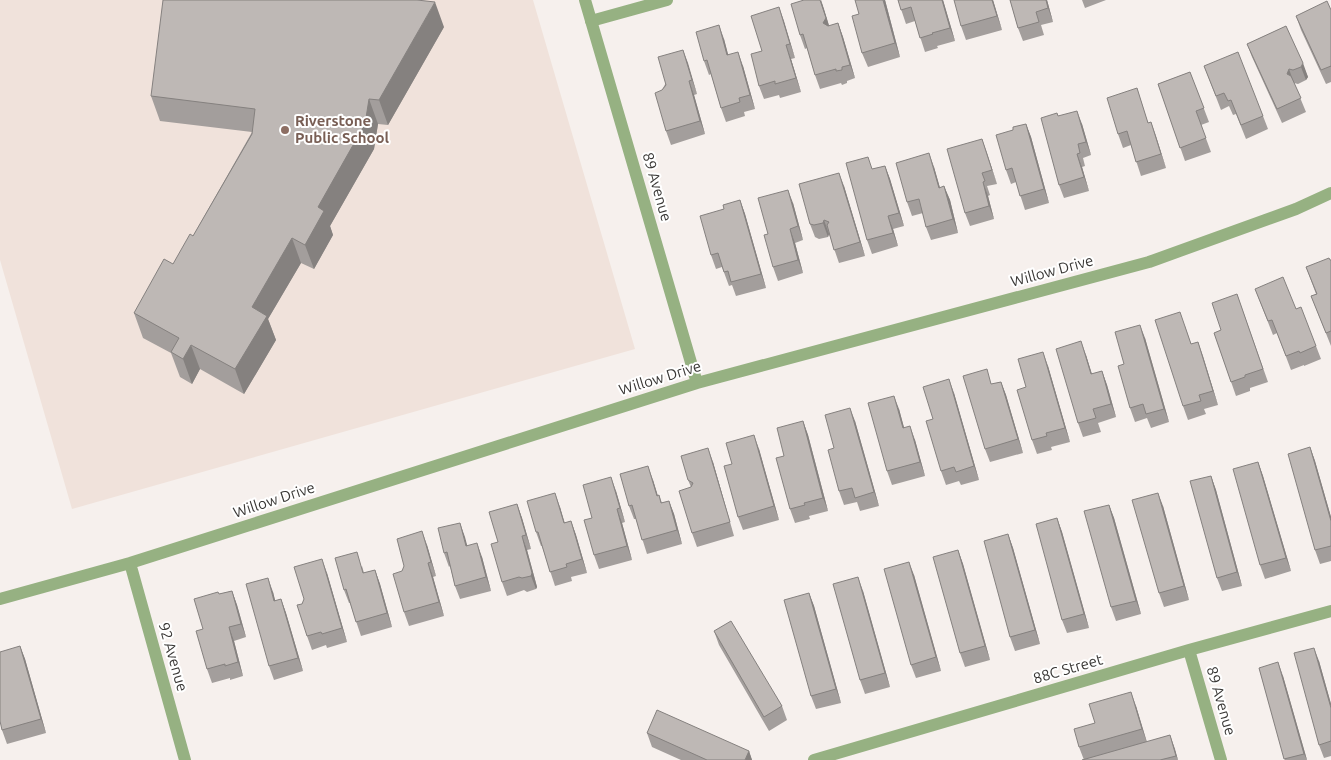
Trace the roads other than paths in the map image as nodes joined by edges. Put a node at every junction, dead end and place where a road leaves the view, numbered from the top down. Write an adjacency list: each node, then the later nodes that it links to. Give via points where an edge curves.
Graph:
1 (585, 0): 3 (street, 89 Avenue)
2 (667, 0): 3 (street)
3 (591, 21): 5 (street, 89 Avenue)
4 (1331, 193): 5 (street, Willow Drive, via 1296,209 1149,262)
5 (697, 383): 6 (street, Willow Drive)
6 (130, 563): 7 (street, Willow Drive); 10 (street, 92 Avenue)
7 (0, 599)
8 (1331, 611): 9 (street, 88C Street)
9 (1190, 650): 11 (street, 88C Street); 12 (street, 89 Avenue)
10 (185, 760)
11 (814, 760)
12 (1221, 760)

